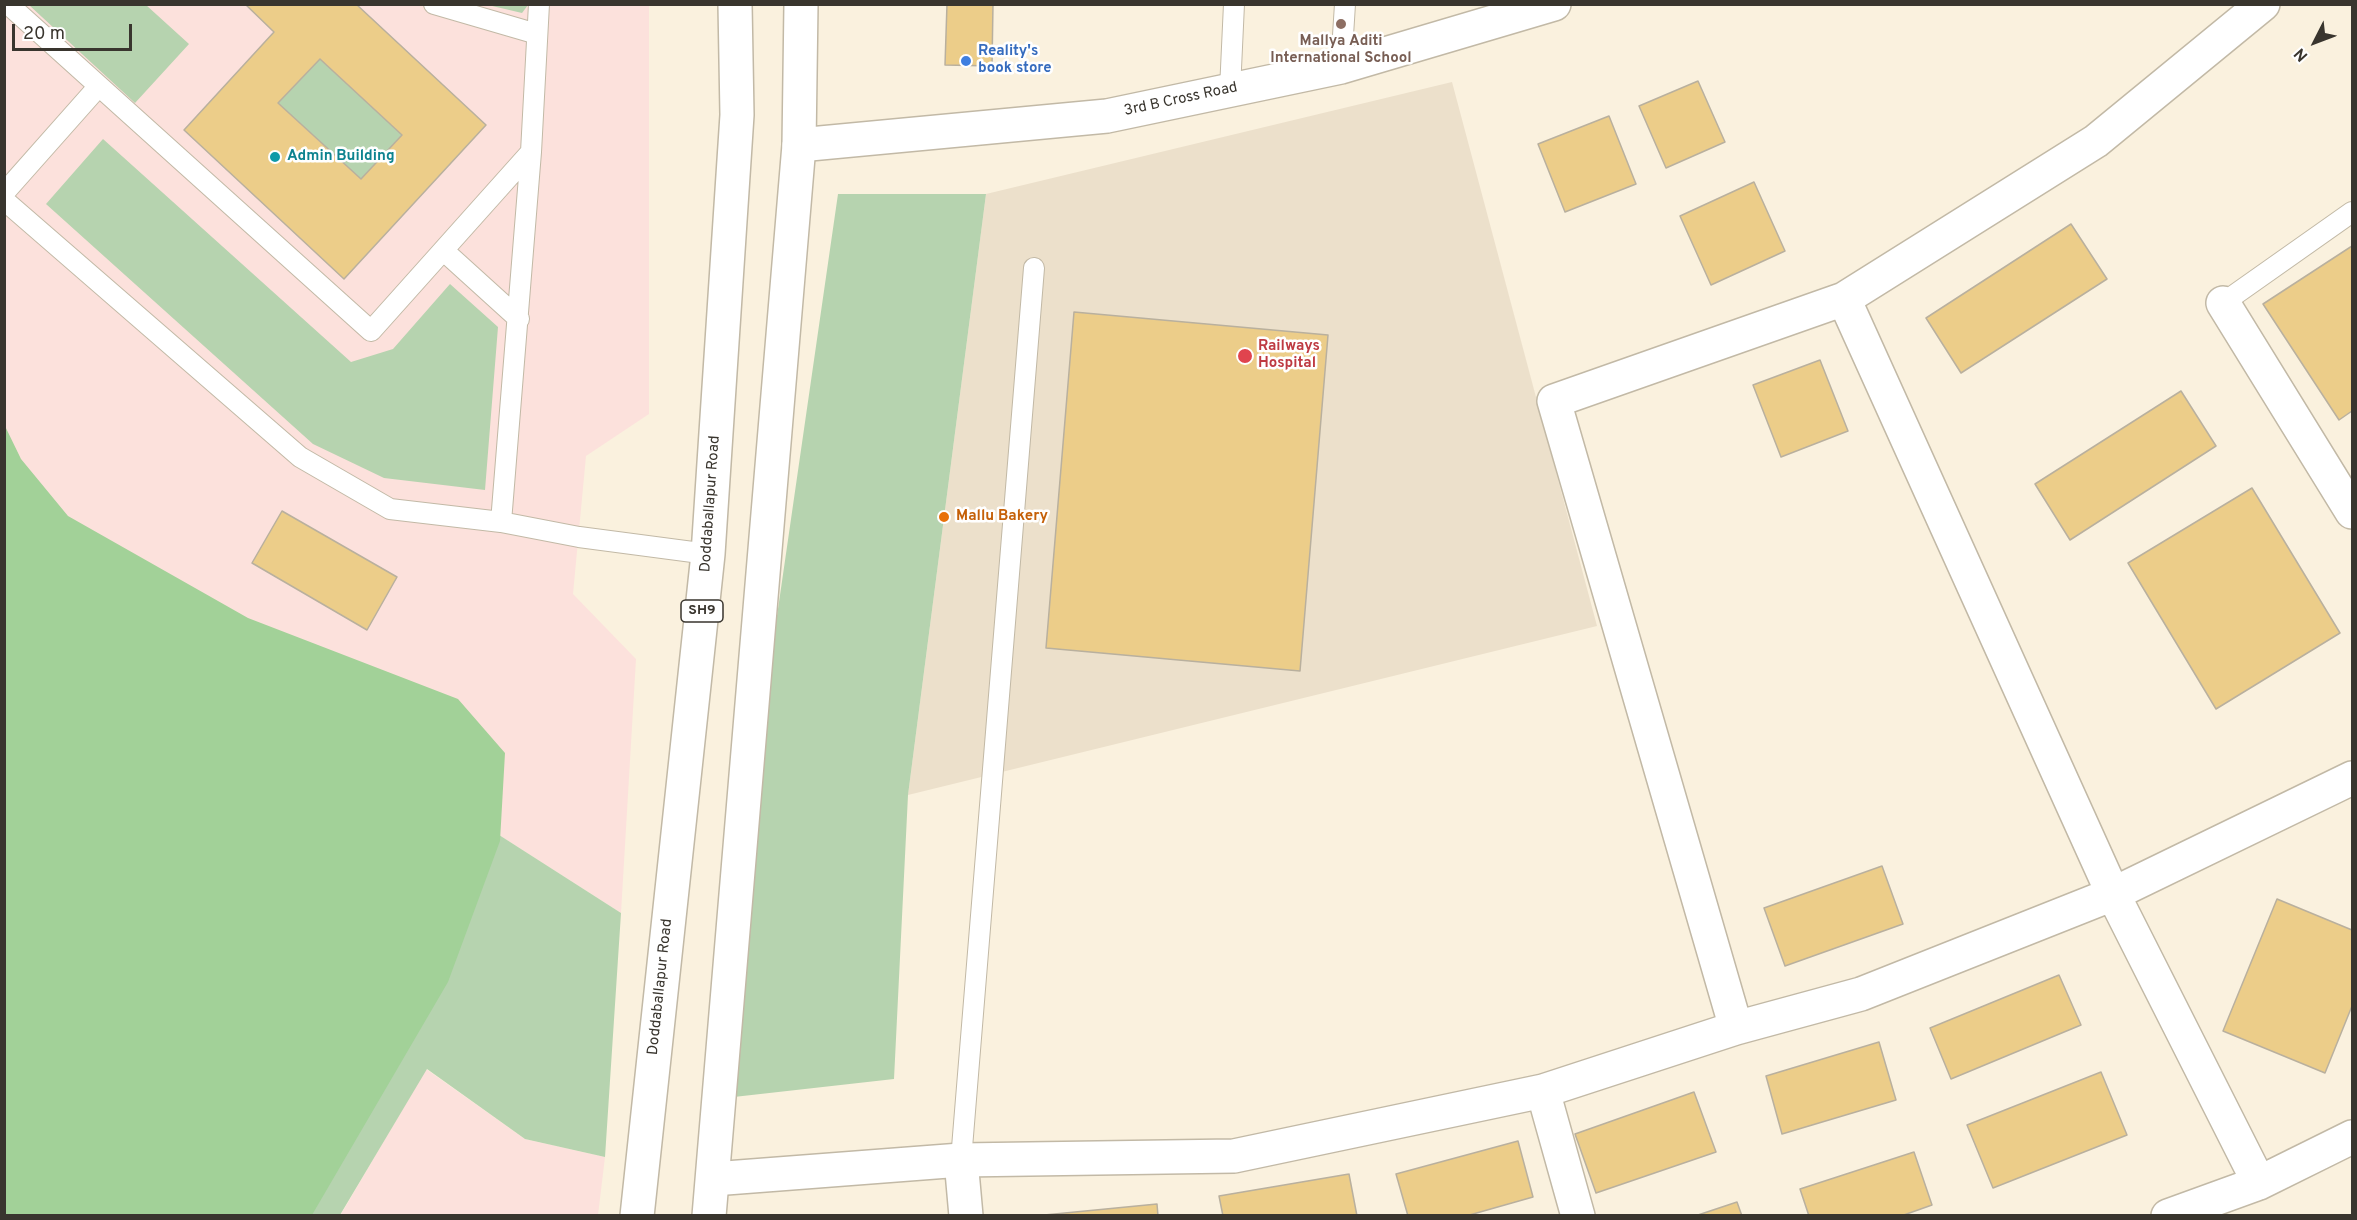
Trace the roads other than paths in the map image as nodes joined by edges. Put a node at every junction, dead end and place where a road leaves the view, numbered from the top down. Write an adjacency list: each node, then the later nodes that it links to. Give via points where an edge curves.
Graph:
1 (8, 4): 12 (lane)
2 (434, 4): 10 (lane)
3 (539, 4): 10 (lane)
4 (735, 4): 26 (street, Doddaballapur Road / SH9, via 737,115)
5 (801, 4): 14 (street)
6 (1234, 4): 13 (lane)
7 (1344, 4): 11 (lane)
8 (1554, 4): 11 (street, 3rd B Cross Road)
9 (2263, 4): 21 (street, via 2096,141)
10 (537, 34): 15 (lane)
11 (1341, 67): 13 (street, 3rd B Cross Road)
12 (98, 87): 16 (lane); 19 (lane, via 371,331)
13 (1230, 90): 14 (street, 3rd B Cross Road, via 1107,116)
14 (799, 145): 33 (street)
15 (531, 152): 19 (lane); 23 (lane)
16 (4, 193)
17 (4, 200): 25 (lane, via 300,457 390,509)
18 (2352, 212): 22 (lane)
19 (444, 251): 23 (lane)
20 (1034, 268): 32 (lane)
21 (1844, 299): 28 (street); 29 (street, via 1554,401)
22 (2223, 303): 24 (street)
23 (519, 319): 25 (lane)
24 (2352, 512)
25 (501, 522): 26 (lane)
26 (708, 554): 35 (street, Doddaballapur Road / SH9)
27 (2352, 778): 28 (street)
28 (2113, 894): 29 (street, via 1861,994); 34 (street)
29 (1736, 1028): 30 (street)
30 (1543, 1091): 32 (street, via 1234,1156); 38 (street)
31 (2352, 1137): 34 (street)
32 (961, 1160): 33 (street); 37 (street)
33 (713, 1179): 36 (street)
34 (2259, 1183): 39 (street)
35 (637, 1215)
36 (709, 1215)
37 (966, 1215)
38 (1578, 1215)
39 (2168, 1215)

